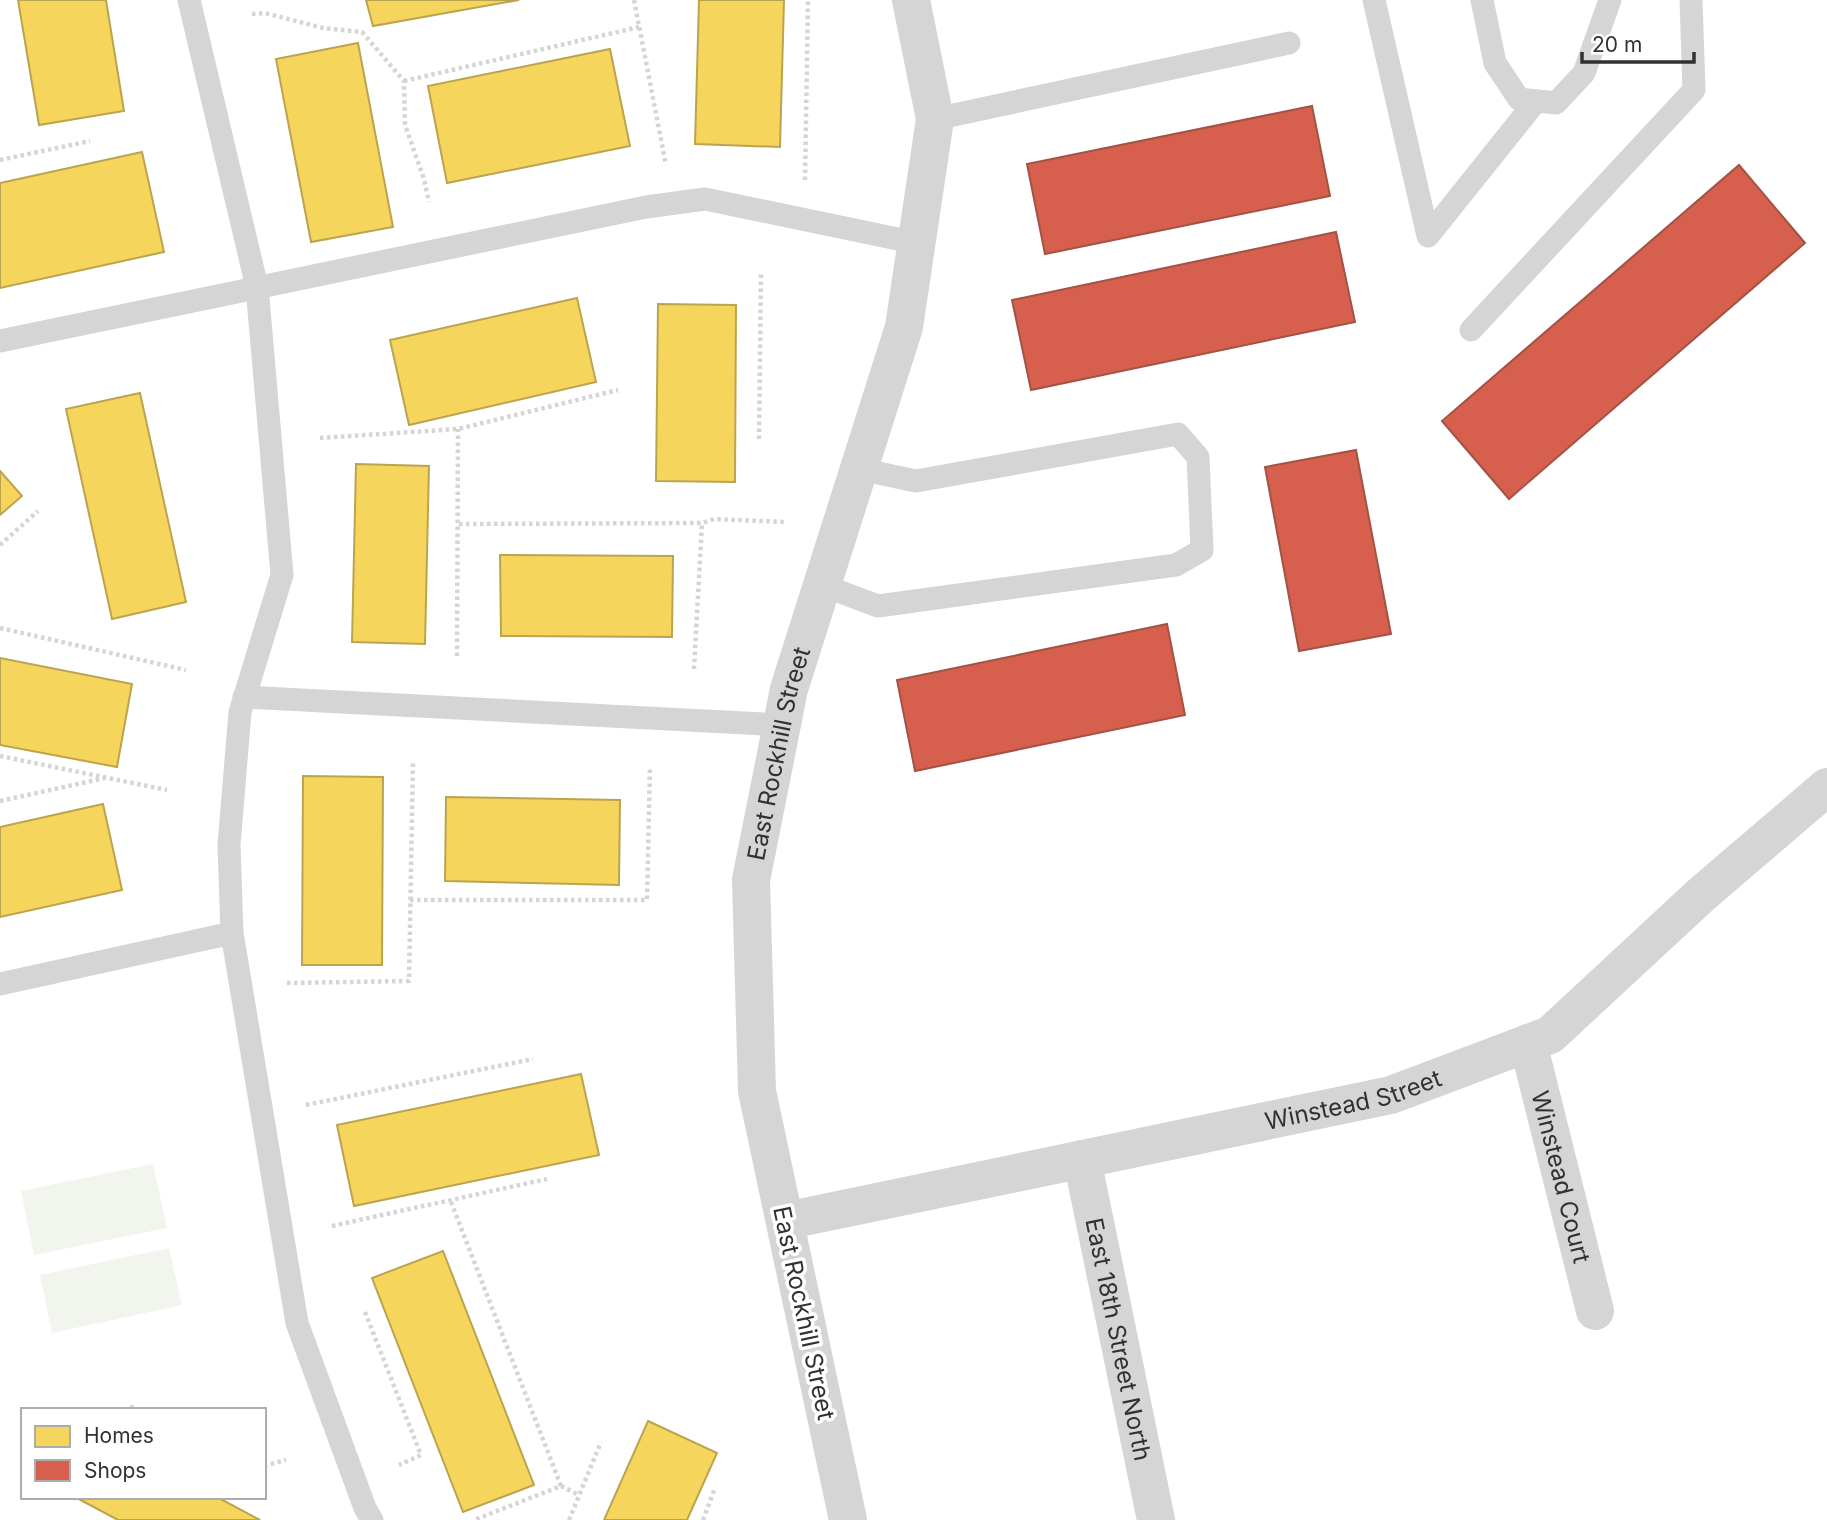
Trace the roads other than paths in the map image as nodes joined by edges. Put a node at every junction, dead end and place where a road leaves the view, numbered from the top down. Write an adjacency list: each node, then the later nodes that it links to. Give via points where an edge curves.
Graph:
1 (189, 0): 11 (lane)
2 (911, 0): 9 (street, East Rockhill Street)
3 (1374, 0): 8 (lane, via 1428,236)
4 (1482, 0): 8 (lane, via 1495,63 1520,99)
5 (1610, 0): 8 (lane, via 1584,73 1556,103)
6 (1691, 0): 12 (lane, via 1694,90)
7 (1289, 43): 9 (lane)
8 (1536, 101)
9 (935, 119): 10 (street, East Rockhill Street)
10 (917, 243): 11 (lane, via 705,199 646,207); 14 (street, East Rockhill Street, via 904,327)
11 (257, 287): 13 (lane); 16 (lane, via 282,575)
12 (1471, 330)
13 (0, 341)
14 (859, 469): 15 (street, East Rockhill Street); 15 (lane, via 916,481 1178,434 1198,457 1202,550 1176,565 878,606)
15 (822, 585): 17 (street, East Rockhill Street)
16 (244, 697): 17 (lane); 19 (lane, via 229,845)
17 (782, 725): 23 (street, East Rockhill Street, via 751,880 757,1091)
18 (1827, 787): 21 (street, Winstead Street, via 1702,894 1550,1035)
19 (232, 933): 20 (lane); 25 (lane, via 297,1323)
20 (0, 984)
21 (1528, 1043): 22 (street, Winstead Street, via 1391,1095); 24 (street, Winstead Court)
22 (1082, 1159): 23 (street, Winstead Street); 27 (street, East 18th Street North)
23 (785, 1220): 26 (street, East Rockhill Street)
24 (1595, 1311)
25 (372, 1520)
26 (848, 1520)
27 (1156, 1520)

